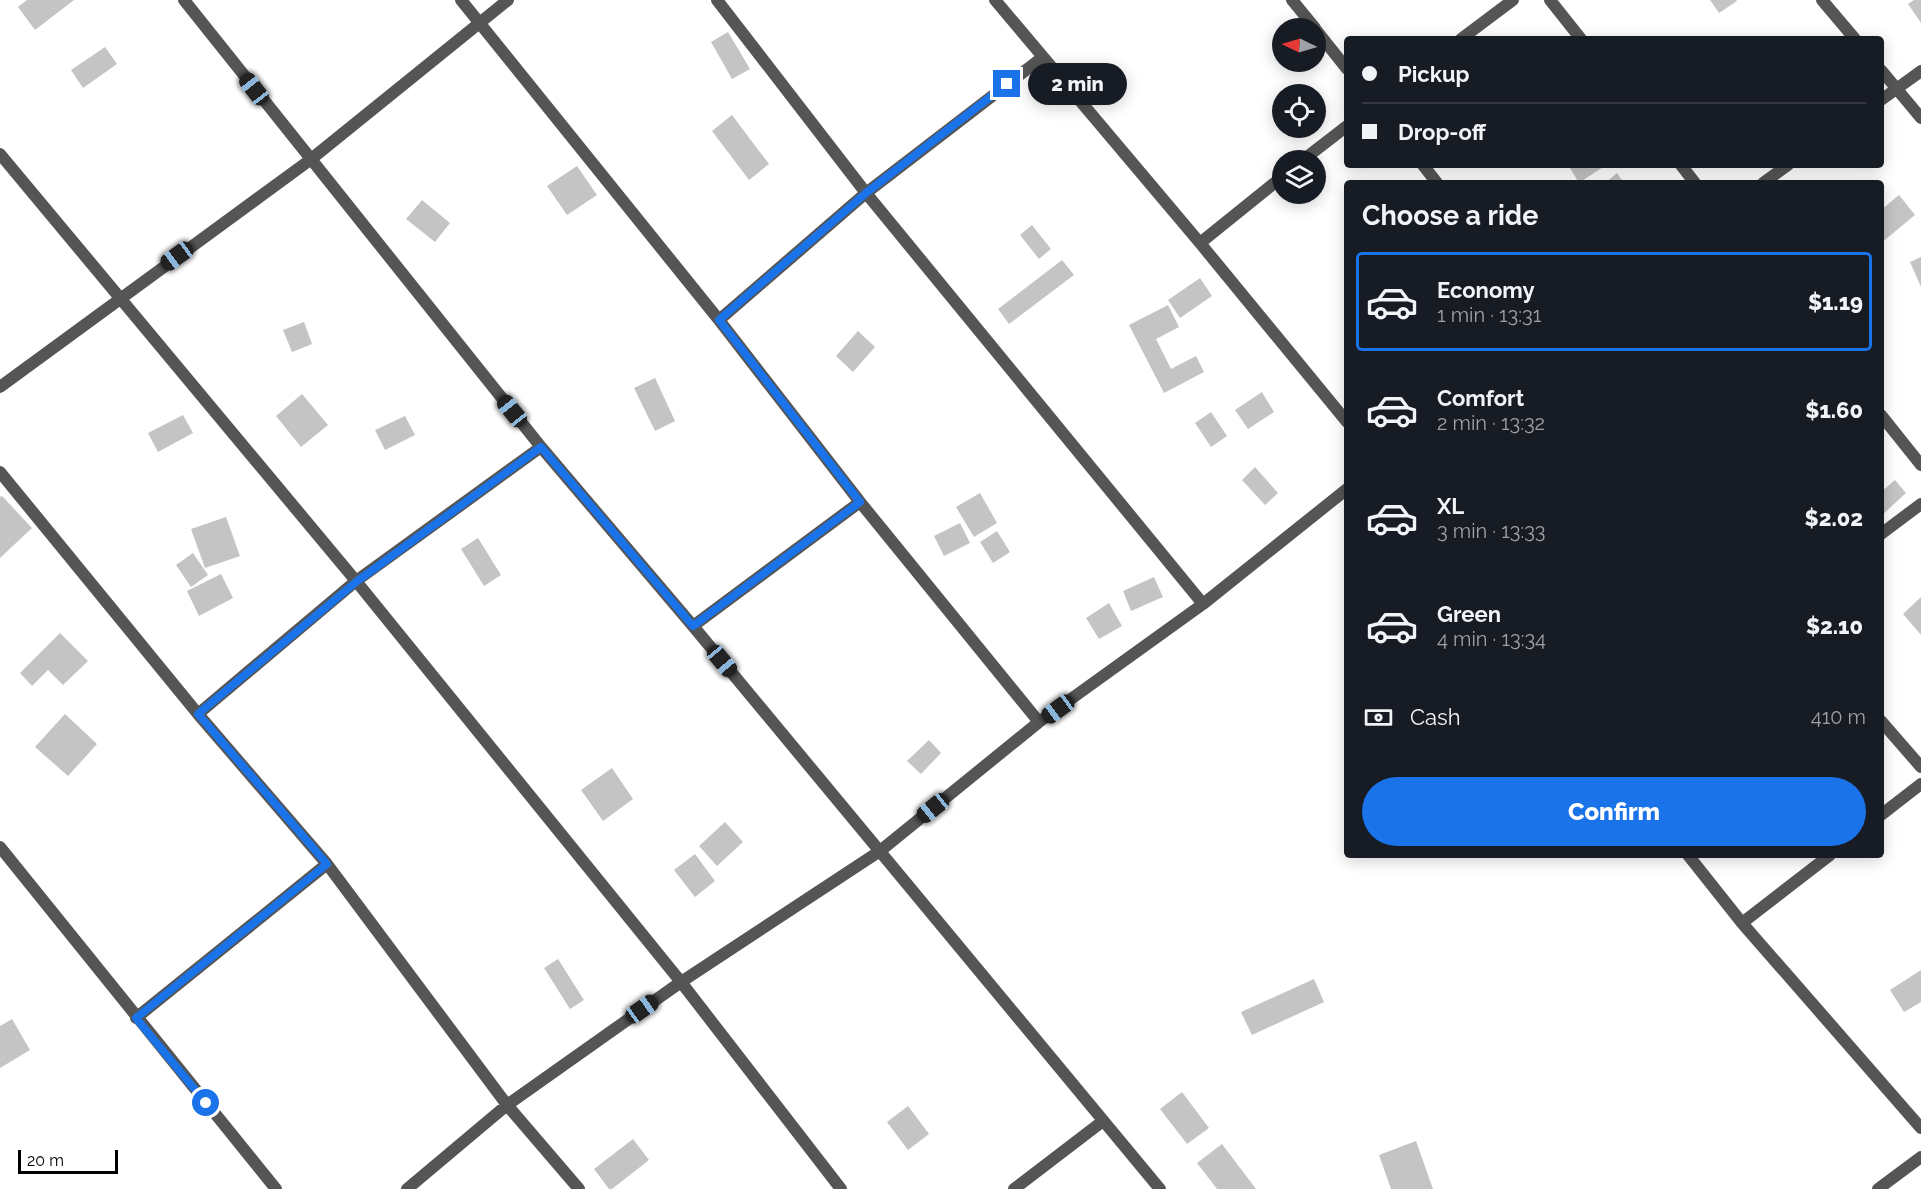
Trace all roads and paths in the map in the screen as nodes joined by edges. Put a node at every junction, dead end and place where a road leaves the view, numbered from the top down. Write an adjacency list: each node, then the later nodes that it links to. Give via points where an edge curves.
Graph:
1 (183, 0): 26 (street)
2 (462, 0): 11 (street)
3 (508, 0): 11 (street)
4 (717, 0): 34 (street)
5 (995, 0): 16 (street)
6 (1292, 0): 10 (street)
7 (1513, 0): 12 (street)
8 (1550, 0): 13 (street)
9 (1822, 0): 14 (street)
10 (1306, 18)
11 (480, 22): 26 (street); 37 (street)
12 (1465, 36)
13 (1579, 36)
14 (1852, 36)
15 (1326, 43): 17 (street)
16 (1043, 57): 34 (street); 35 (street)
17 (1344, 65)
18 (1921, 71): 20 (street)
19 (1884, 74): 20 (street)
20 (1897, 89): 21 (street); 22 (street)
21 (1884, 98)
22 (1921, 118)
23 (1344, 128): 24 (street)
24 (1317, 150)
25 (0, 154): 36 (street)
26 (310, 160): 36 (street); 41 (street)
27 (1424, 168): 30 (street)
28 (1683, 168): 31 (street)
29 (1784, 168): 32 (street)
30 (1434, 180)
31 (1693, 180)
32 (1767, 180)
33 (1272, 185): 35 (street)
34 (866, 193): 37 (street); 49 (street)
35 (1200, 243): 39 (street)
36 (121, 298): 38 (street); 48 (street)
37 (719, 320): 45 (street)
38 (0, 387)
39 (1344, 418)
40 (1884, 419): 42 (street)
41 (541, 447): 48 (street); 50 (street)
42 (1921, 465)
43 (0, 472): 51 (street)
44 (1344, 491): 49 (street)
45 (860, 502): 50 (street); 52 (street)
46 (1921, 504): 47 (street)
47 (1884, 532)
48 (356, 582): 51 (street); 63 (street)
49 (1203, 604): 52 (street)
50 (693, 626): 58 (street)
51 (198, 714): 61 (street)
52 (1039, 722): 58 (street)
53 (1884, 724): 54 (street)
54 (1921, 767)
55 (1921, 784): 56 (street)
56 (1884, 813)
57 (0, 847): 64 (street)
58 (880, 850): 63 (street); 66 (street)
59 (1690, 858): 62 (street)
60 (1826, 858): 62 (street)
61 (327, 864): 64 (street); 65 (street)
62 (1742, 923): 67 (street)
63 (681, 981): 65 (street); 72 (street)
64 (136, 1018): 69 (street)
65 (507, 1105): 70 (street); 71 (street)
66 (1103, 1121): 73 (street); 74 (street)
67 (1921, 1128)
68 (1921, 1157): 75 (street)
69 (276, 1189)
70 (407, 1189)
71 (579, 1189)
72 (841, 1189)
73 (1014, 1189)
74 (1160, 1189)
75 (1878, 1189)

